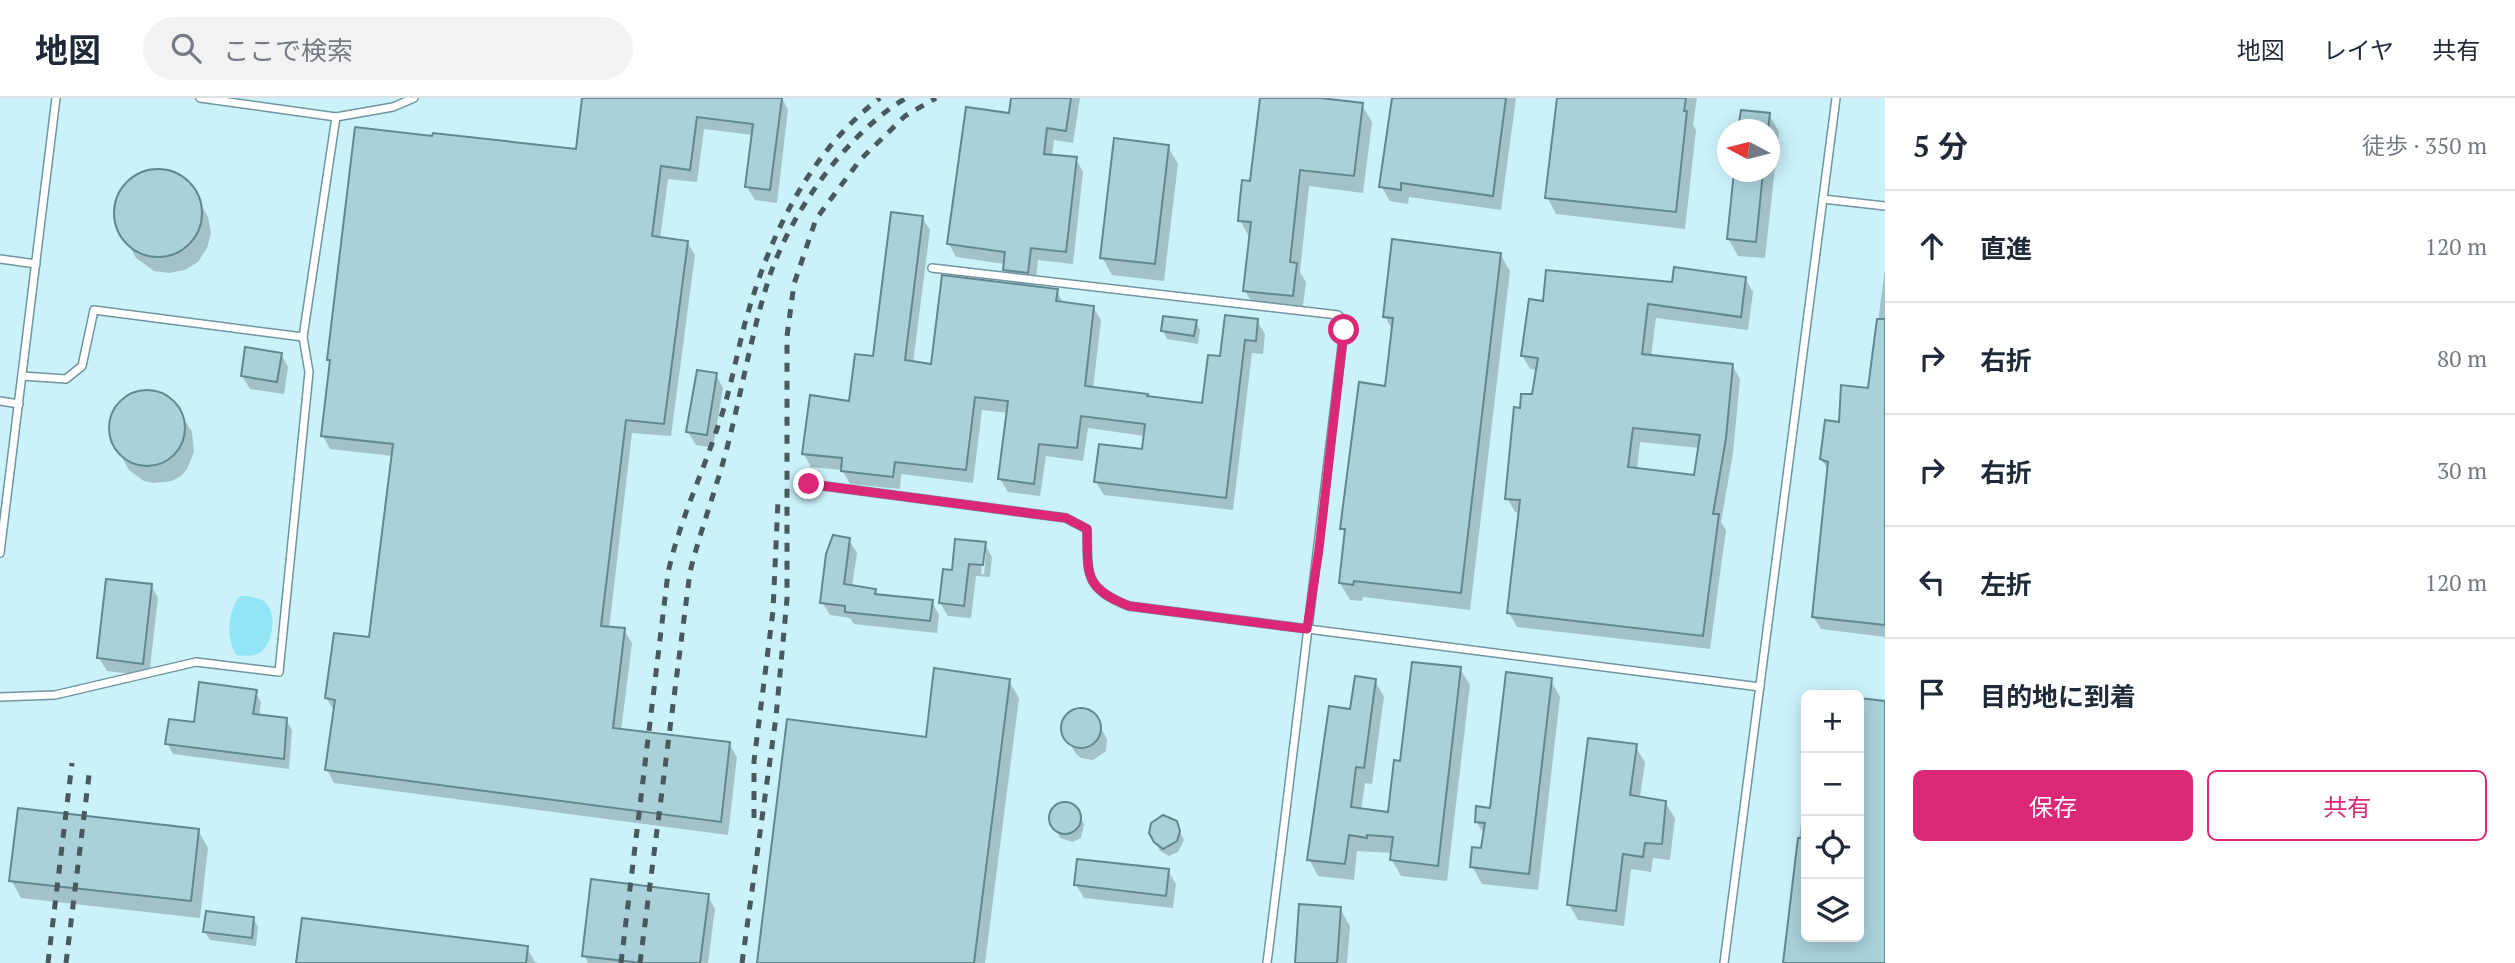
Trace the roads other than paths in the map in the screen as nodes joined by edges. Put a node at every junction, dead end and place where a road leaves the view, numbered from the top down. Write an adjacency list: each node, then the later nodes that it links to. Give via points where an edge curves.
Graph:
1 (56, 98): 9 (lane)
2 (200, 98): 5 (lane)
3 (414, 98): 5 (lane, via 393,107)
4 (1836, 98): 6 (lane)
5 (336, 117): 11 (lane)
6 (1823, 199): 7 (lane); 18 (lane)
7 (1885, 206)
8 (0, 259): 9 (lane)
9 (36, 264): 12 (lane)
10 (932, 268): 17 (lane, via 1338,315 1344,330)
11 (303, 337): 12 (lane, via 94,310 82,366 66,379); 19 (lane, via 309,372 279,672 196,662 55,695)
12 (22, 376): 14 (lane)
13 (0, 401): 14 (lane)
14 (19, 404): 16 (lane)
15 (809, 484): 17 (lane, via 1066,518 1087,529 1088,573 1105,597 1129,606)
16 (0, 553)
17 (1307, 629): 18 (lane); 20 (lane)
18 (1760, 687): 21 (lane)
19 (0, 697)
20 (1268, 963)
21 (1724, 963)

